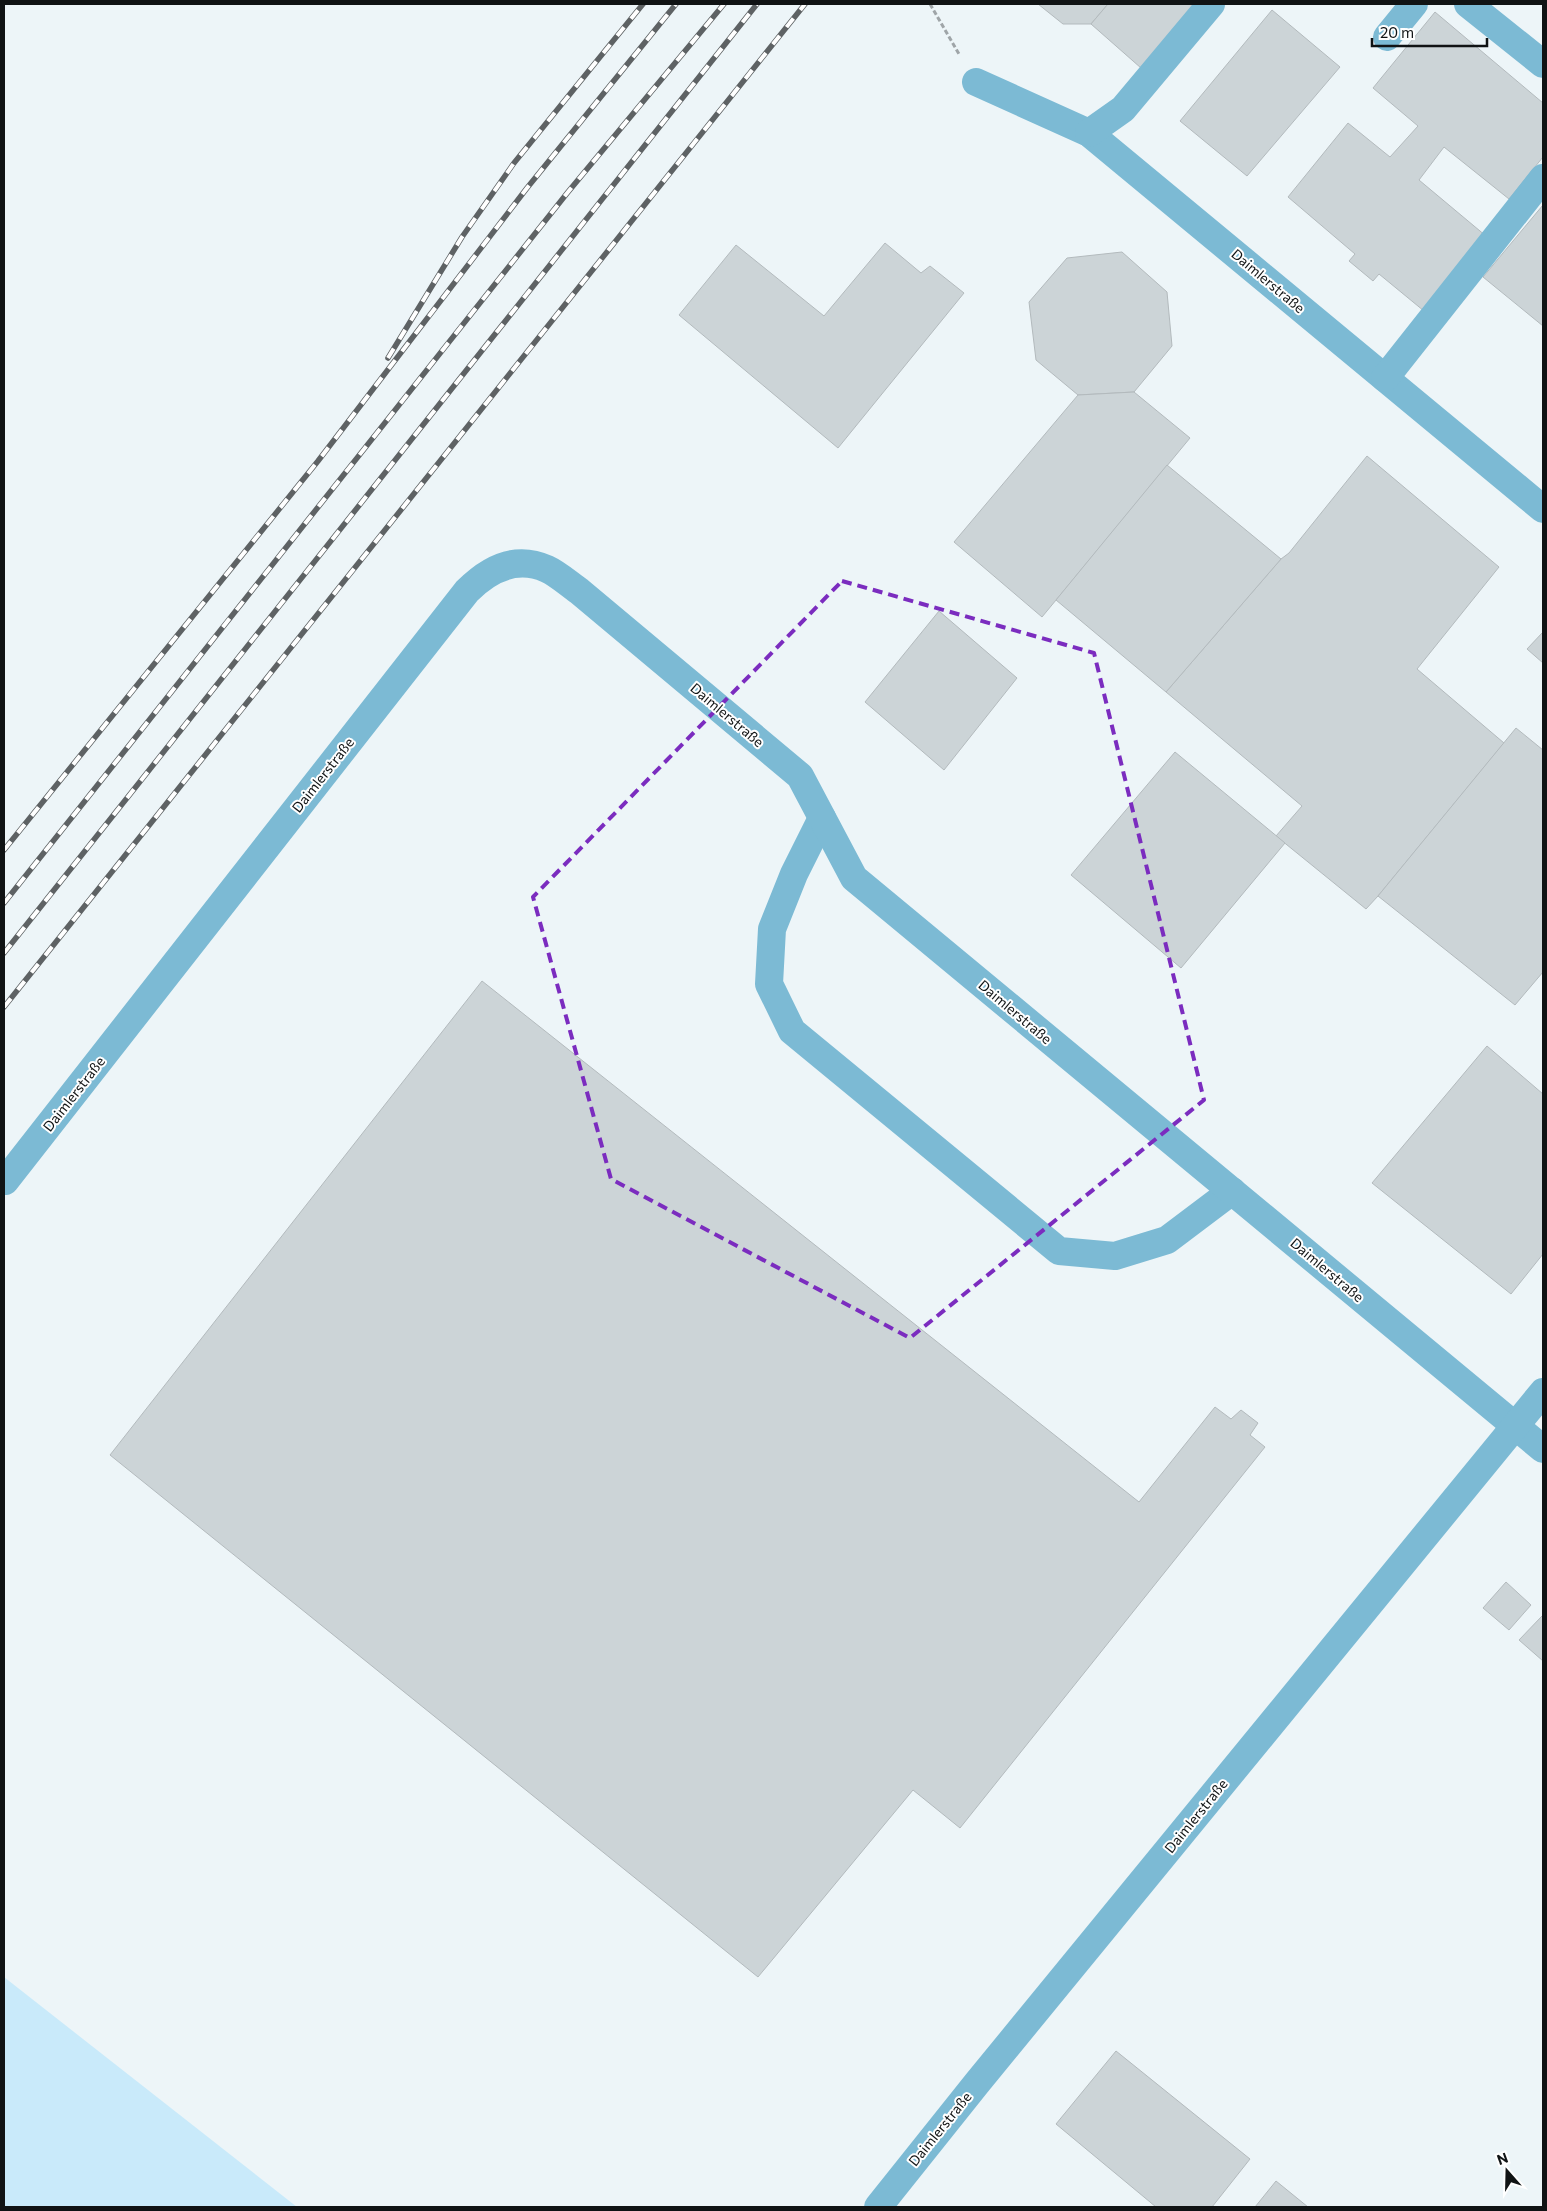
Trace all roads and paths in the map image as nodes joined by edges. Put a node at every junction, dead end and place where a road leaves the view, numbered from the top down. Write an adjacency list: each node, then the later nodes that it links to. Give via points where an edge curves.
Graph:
1 (930, 4): 7 (path)
2 (1211, 4): 8 (street, via 1123,109)
3 (1414, 4): 5 (street)
4 (1468, 4): 6 (street)
5 (1387, 37)
6 (1543, 64)
7 (976, 82): 8 (street, Daimlerstraße)
8 (1089, 133): 10 (street, Daimlerstraße)
9 (1543, 178): 10 (street)
10 (1385, 378): 11 (street, Daimlerstraße)
11 (1543, 509)
12 (822, 818): 13 (street, Daimlerstraße, via 800,776 579,591 532,563 493,569 467,591); 14 (street, Daimlerstraße, via 854,878); 14 (street, via 794,874 772,929 769,984 792,1031 1059,1251 1115,1256 1167,1240)
13 (5, 1181)
14 (1232, 1191): 16 (street, Daimlerstraße)
15 (1543, 1392): 16 (street, Daimlerstraße)
16 (1517, 1426): 17 (street, Daimlerstraße); 18 (street, Daimlerstraße)
17 (1543, 1449)
18 (878, 2207)

